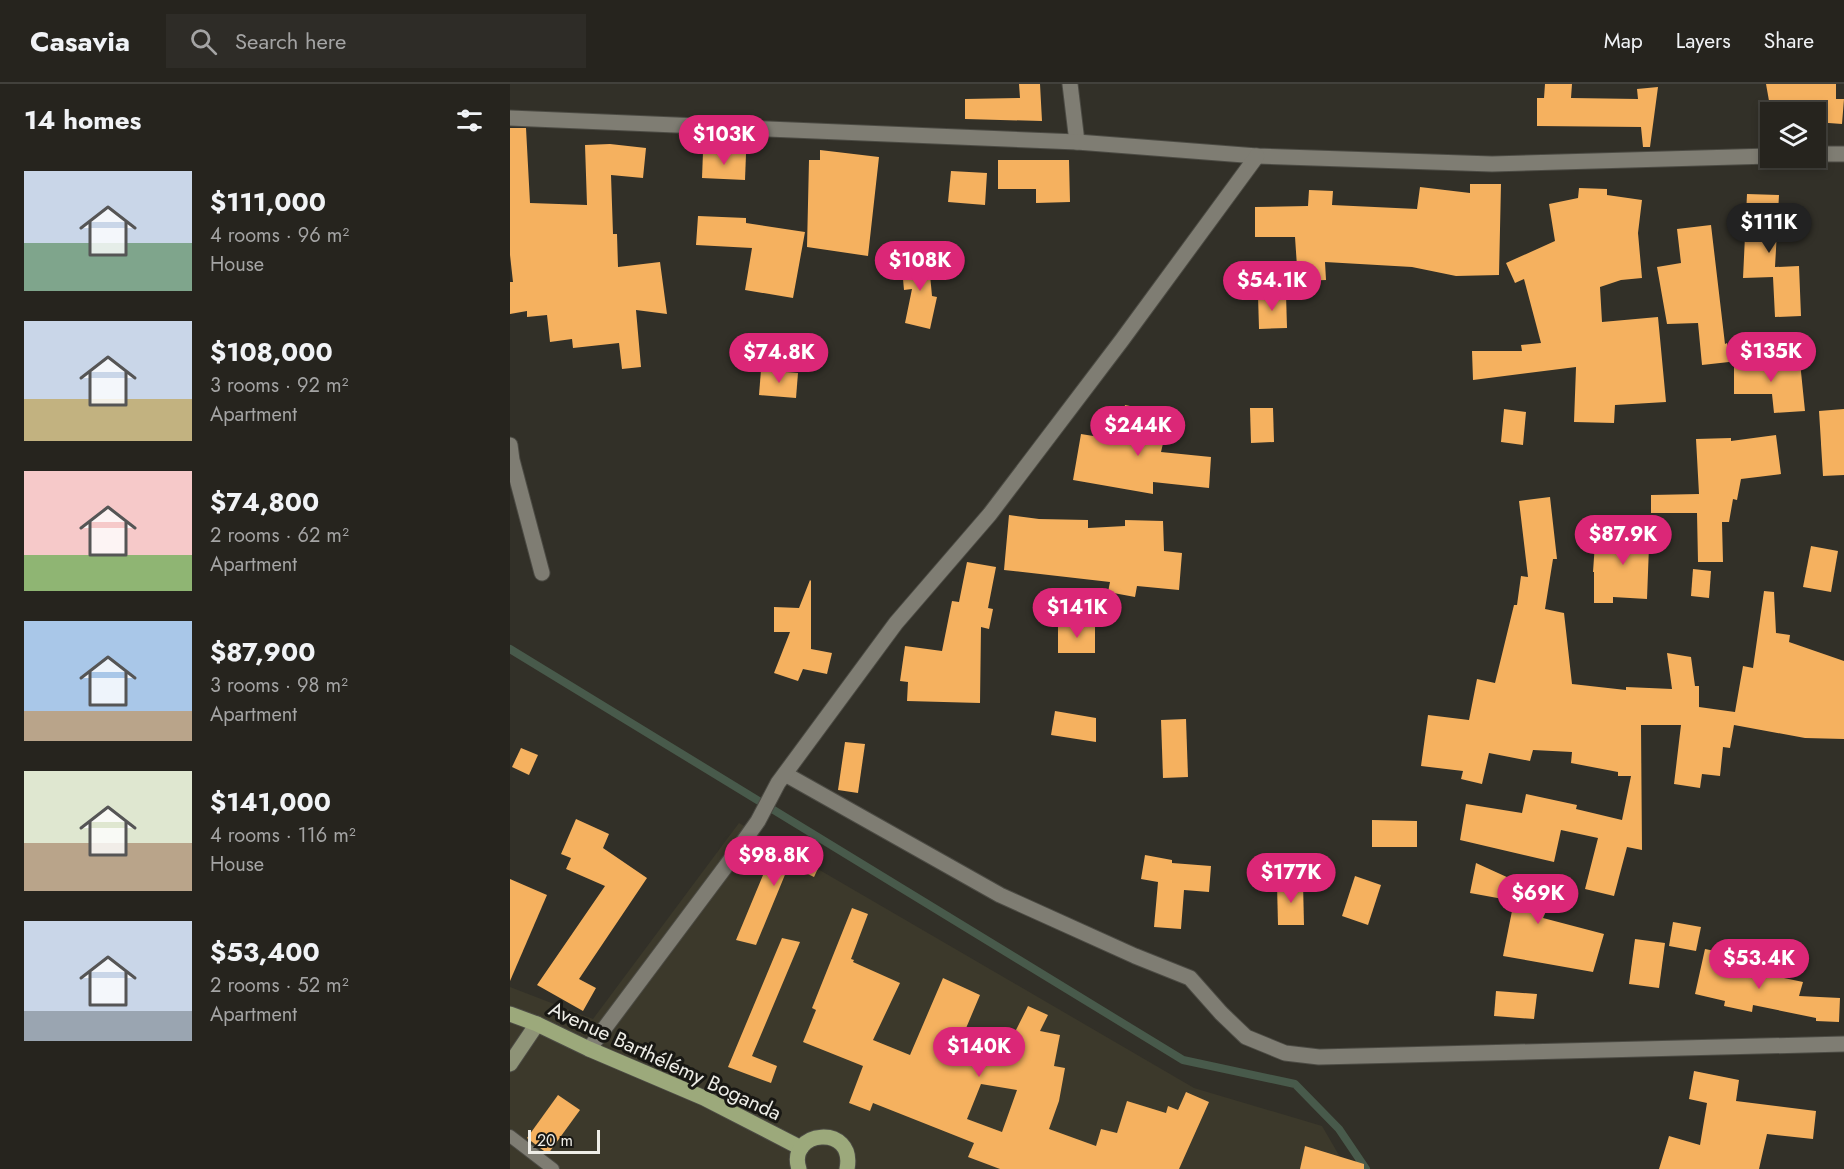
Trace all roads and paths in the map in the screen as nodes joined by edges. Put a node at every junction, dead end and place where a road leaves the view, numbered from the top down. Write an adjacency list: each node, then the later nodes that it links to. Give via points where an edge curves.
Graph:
1 (1070, 84): 3 (street)
2 (510, 118): 3 (street)
3 (1077, 142): 6 (street)
4 (1826, 154): 5 (street)
5 (1844, 154)
6 (1257, 156): 7 (street, via 1492,164); 10 (street, via 990,514 896,624)
7 (1760, 156)
8 (510, 445): 9 (street)
9 (542, 573)
10 (782, 778): 13 (street, via 1000,895 1190,978 1246,1036 1286,1053 1319,1057); 14 (street, via 759,820)
11 (510, 1014): 12 (main road, Avenue Barthélémy Boganda)
12 (537, 1024): 14 (main road, Avenue Barthélémy Boganda); 15 (street)
13 (1844, 1044)
14 (589, 1049): 17 (main road, Avenue Barthélémy Boganda, via 704,1098)
15 (510, 1064)
16 (510, 1136): 18 (lane)
17 (801, 1148): 19 (main road); 20 (main road, via 816,1137 837,1140 847,1156)
18 (553, 1169)
19 (799, 1169)
20 (847, 1169)

